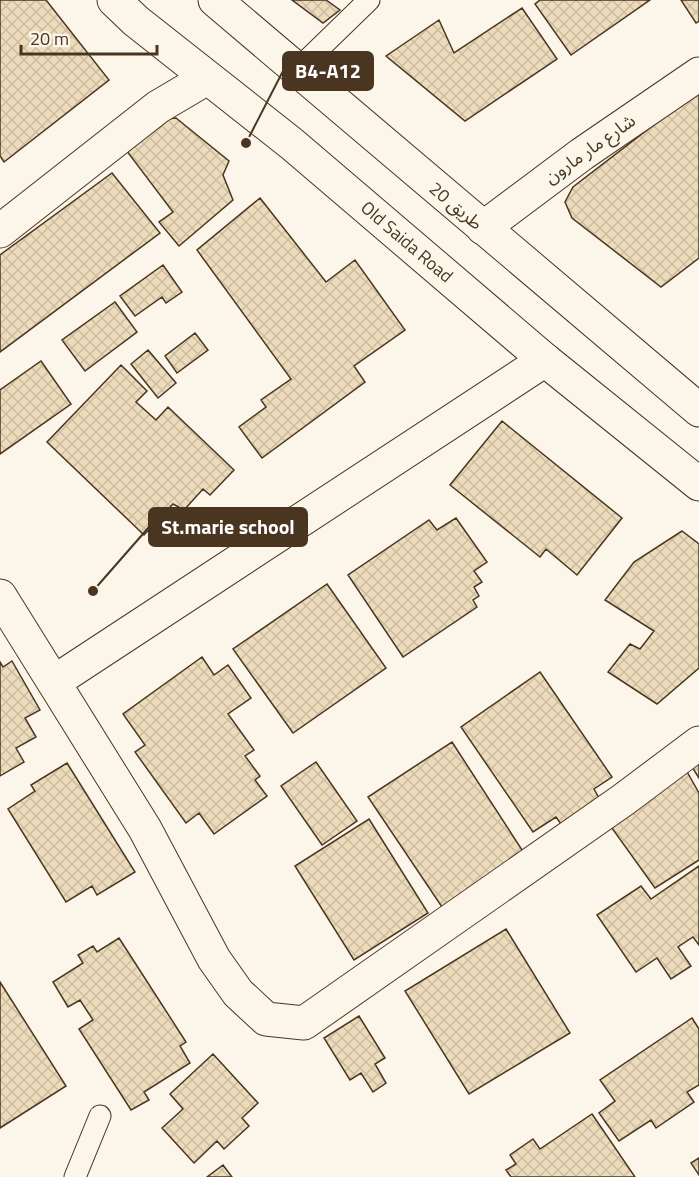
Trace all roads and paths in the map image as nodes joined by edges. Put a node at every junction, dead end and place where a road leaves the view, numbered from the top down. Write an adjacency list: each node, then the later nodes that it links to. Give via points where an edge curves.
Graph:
1 (114, 0): 6 (street, Old Saida Road)
2 (215, 0): 4 (street, طريق 20)
3 (369, 0): 4 (lane)
4 (297, 70): 7 (street, طريق 20)
5 (699, 74): 7 (street, شارع مار مارون)
6 (207, 78): 8 (street, via 158,107); 9 (street, Old Saida Road, via 292,144)
7 (483, 228): 10 (street, طريق 20)
8 (0, 231)
9 (545, 360): 11 (street, Old Saida Road); 13 (street)
10 (699, 410)
11 (699, 484)
12 (0, 596): 13 (street)
13 (54, 682): 14 (street, via 145,829 214,959 238,993 266,1019 304,1023)
14 (699, 743)
15 (100, 1116): 16 (lane)
16 (75, 1177)

